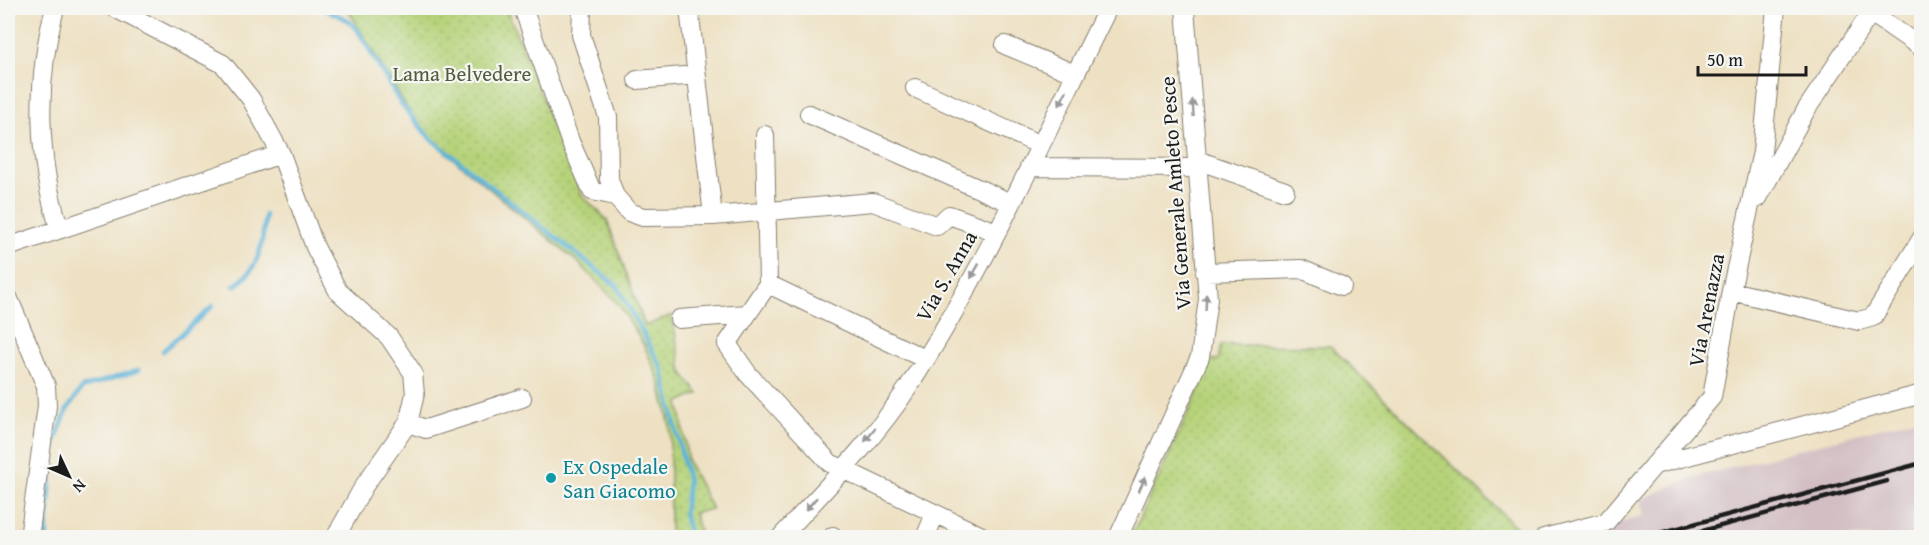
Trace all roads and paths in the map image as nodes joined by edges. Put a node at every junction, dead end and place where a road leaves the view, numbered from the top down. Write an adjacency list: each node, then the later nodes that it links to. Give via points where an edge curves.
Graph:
1 (55, 8): 28 (street, via 46,41 42,109 51,203)
2 (115, 8): 19 (street, via 223,64 251,99)
3 (523, 8): 23 (street, via 592,191)
4 (582, 8): 23 (street, via 581,35 608,117 609,179)
5 (689, 8): 13 (street)
6 (1108, 8): 12 (street, Via S. Anna)
7 (1185, 8): 20 (street, Via Generale Amleto Pesce, one-way to 7)
8 (1776, 8): 27 (street, Via Arenazza, via 1762,152)
9 (1870, 9): 11 (street); 27 (street, via 1806,110)
10 (1005, 45): 12 (street)
11 (1922, 48)
12 (1075, 74): 18 (street, Via S. Anna, one-way to 18)
13 (696, 75): 14 (street); 26 (street)
14 (637, 80)
15 (915, 88): 18 (street)
16 (809, 114): 24 (street)
17 (765, 135): 25 (street)
18 (1040, 145): 21 (street, Via S. Anna)
19 (281, 154): 28 (street); 42 (street, via 315,248 338,291 389,337 413,373 415,394)
20 (1197, 164): 21 (street); 22 (street); 32 (street, Via Generale Amleto Pesce)
21 (1029, 167): 24 (street, Via S. Anna)
22 (1285, 191)
23 (615, 196): 26 (street, via 629,212 643,217)
24 (1011, 203): 29 (street, Via S. Anna)
25 (765, 212): 26 (street); 29 (street, via 873,202 937,226 949,215); 33 (street)
26 (713, 216)
27 (1748, 216): 35 (street, Via Arenazza)
28 (60, 229): 31 (street)
29 (998, 232): 39 (street, Via S. Anna, one-way to 39)
30 (1922, 238): 35 (street, via 1873,317 1859,321)
31 (8, 247)
32 (1205, 272): 34 (street, via 1301,269); 51 (street, Via Generale Amleto Pesce, one-way to 32, via 1200,357 1208,299)
33 (768, 284): 37 (street); 39 (street)
34 (1342, 286)
35 (1731, 291): 43 (street, Via Arenazza, via 1712,397)
36 (8, 297): 46 (street, via 46,386 47,406)
37 (747, 314): 38 (street); 44 (street, via 727,344 734,358 830,463)
38 (679, 319)
39 (925, 359): 44 (street, Via S. Anna, one-way to 44, via 906,391)
40 (1922, 394): 43 (street)
41 (522, 399): 42 (street, via 426,429)
42 (408, 423): 47 (street, via 364,486)
43 (1654, 465): 52 (street, Via Arenazza, via 1606,522)
44 (842, 470): 45 (street); 48 (street, Via S. Anna, one-way to 48)
45 (935, 514): 49 (street); 50 (street)
46 (29, 537)
47 (335, 537)
48 (780, 537)
49 (925, 537)
50 (986, 537)
51 (1118, 537)
52 (1544, 537)

